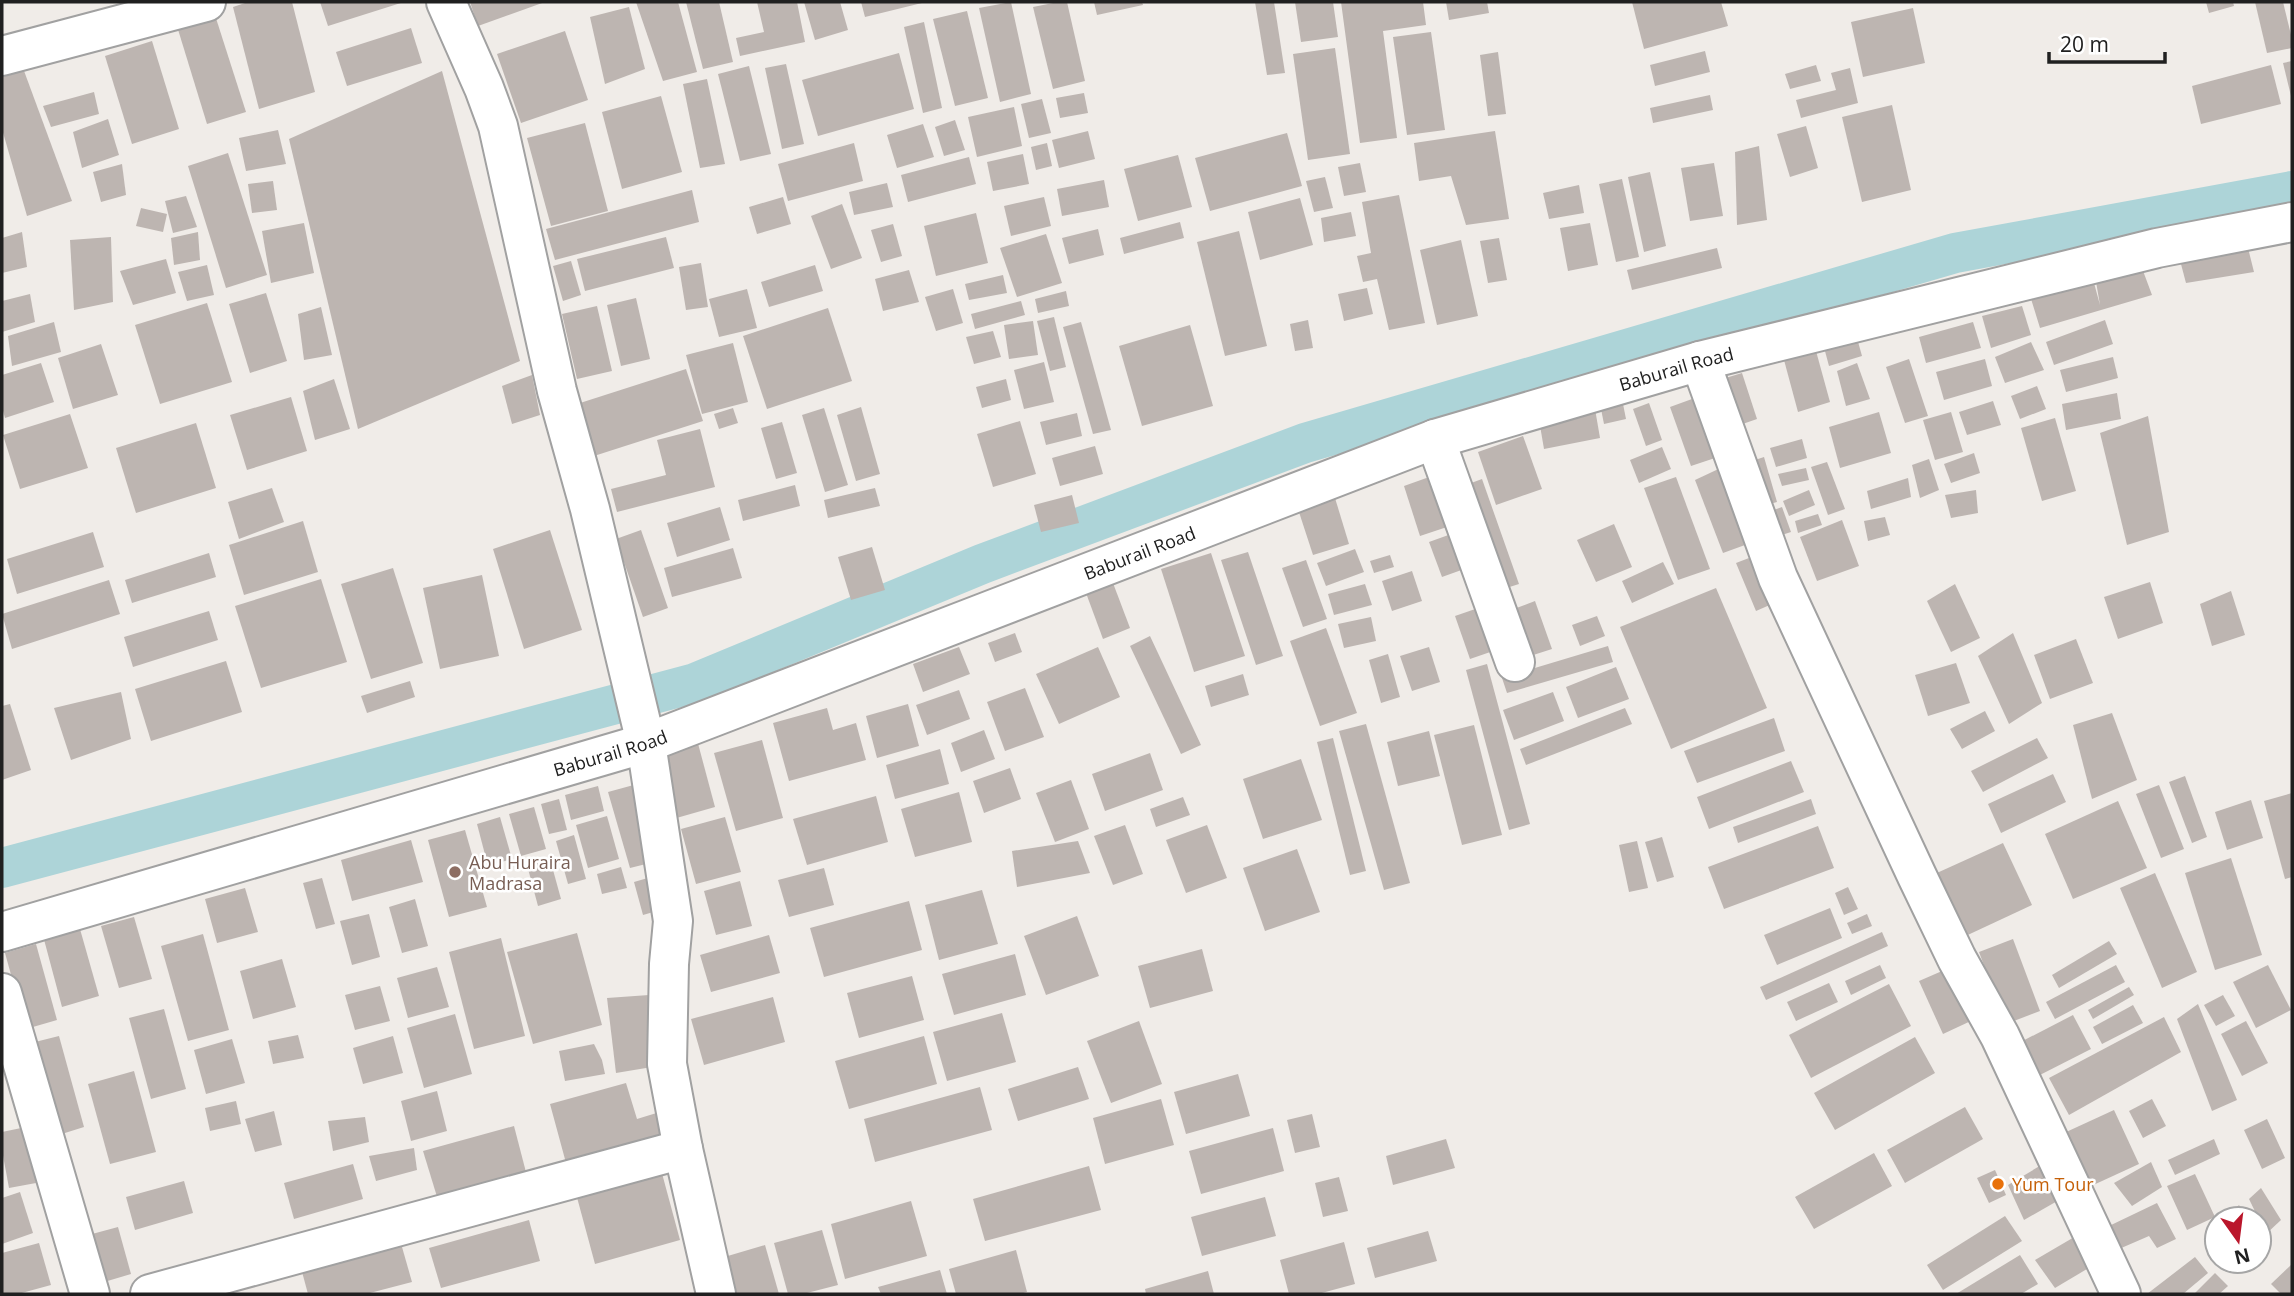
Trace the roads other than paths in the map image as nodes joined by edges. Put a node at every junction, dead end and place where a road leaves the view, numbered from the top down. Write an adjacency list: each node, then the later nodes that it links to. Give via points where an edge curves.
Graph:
1 (206, 2): 3 (street)
2 (446, 2): 8 (street, via 498,126 557,391)
3 (2, 56)
4 (2292, 222): 5 (street, Baburail Road, via 2157,248)
5 (1700, 361): 6 (street, Baburail Road); 15 (street, via 1777,578)
6 (1435, 439): 7 (street); 8 (street, Baburail Road)
7 (1515, 662)
8 (646, 742): 9 (street, Baburail Road); 11 (street, via 673,921 667,1064)
9 (2, 932)
10 (2, 993): 12 (street)
11 (683, 1149): 13 (street); 14 (street)
12 (90, 1294)
13 (150, 1294)
14 (716, 1294)
15 (2121, 1294)

